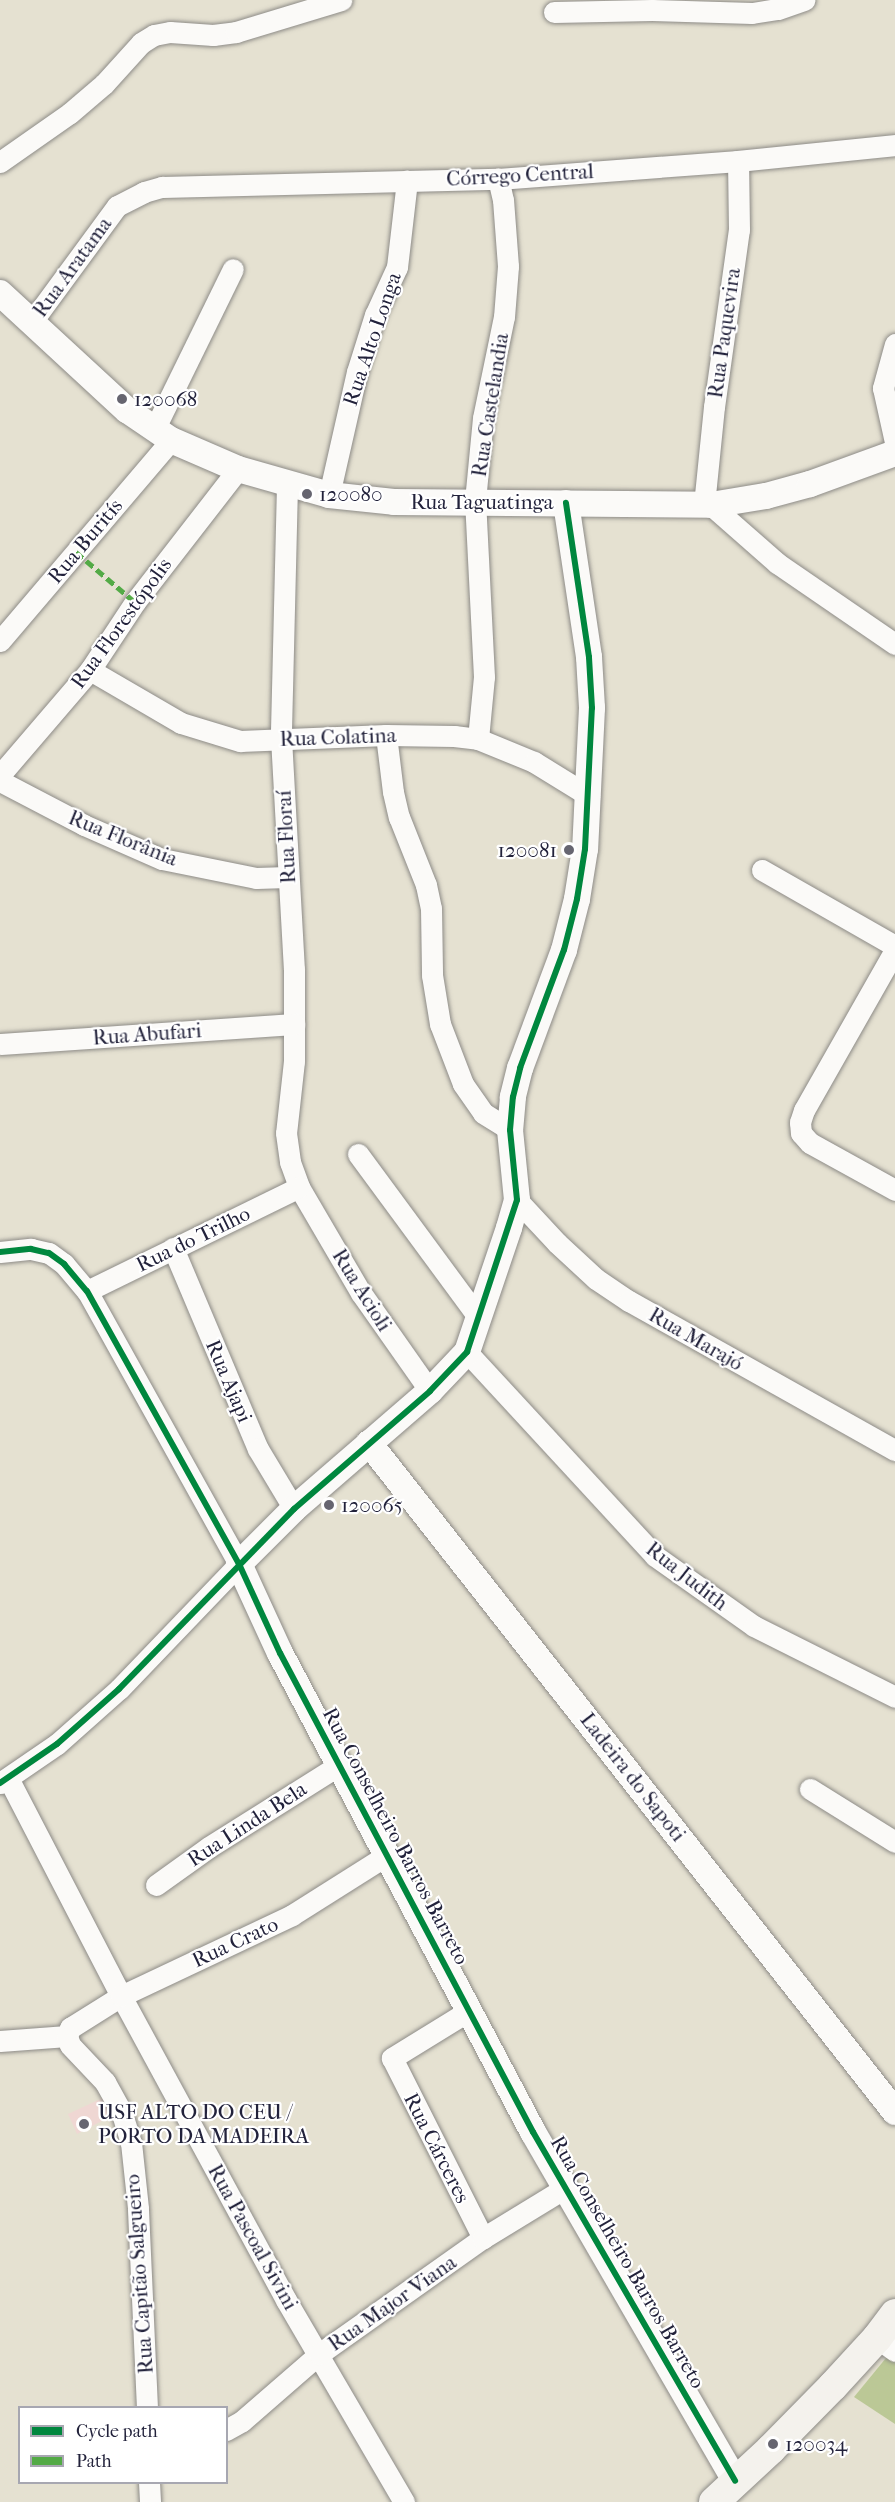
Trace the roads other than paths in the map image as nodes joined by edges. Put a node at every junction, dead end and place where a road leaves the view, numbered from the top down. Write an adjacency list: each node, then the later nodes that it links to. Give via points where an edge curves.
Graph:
1 (341, 0): 6 (street, via 236,32 154,35 70,113)
2 (804, 0): 3 (street, via 752,13)
3 (554, 12)
4 (895, 145): 5 (street, Córrego Central)
5 (738, 161): 7 (street, Córrego Central); 22 (street, Rua Paquevira, via 739,230 714,407)
6 (0, 162)
7 (498, 178): 8 (street, Córrego Central); 20 (street, Rua Castelandia, via 508,240 506,295 483,418)
8 (407, 181): 9 (street, Córrego Central, via 162,187); 19 (street, Rua Alto Longa, via 397,267 375,315 357,372)
9 (144, 192): 12 (street, Rua Aratama, via 117,206)
10 (232, 269): 14 (street, Rua Buritís)
11 (0, 293): 12 (street, Rua Taguatinga)
12 (31, 323): 14 (street, Rua Taguatinga, via 127,410)
13 (895, 344): 15 (street, via 883,388)
14 (162, 435): 17 (street, Rua Taguatinga); 23 (street, Rua Buritís)
15 (895, 442)
16 (895, 453): 22 (street, Rua Taguatinga, via 766,496)
17 (238, 469): 18 (street, Rua Taguatinga); 25 (street, Rua Florestópolis, via 135,602)
18 (287, 485): 19 (street, Rua Taguatinga); 27 (street, Rua Floraí)
19 (329, 495): 20 (street, Rua Taguatinga, via 394,502)
20 (476, 501): 21 (street, Rua Taguatinga); 28 (street, Rua Castelandia, via 484,666)
21 (566, 503): 22 (street, Rua Taguatinga); 31 (street, via 589,657)
22 (708, 505): 24 (street, via 777,563)
23 (0, 641)
24 (895, 644)
25 (90, 670): 27 (street, Rua Colatina, via 181,723 240,741); 29 (street, Rua Florestópolis)
26 (386, 735): 27 (street, Rua Colatina); 28 (street, Rua Colatina); 37 (street, via 399,818 431,908 432,975 440,1024 463,1084 483,1113)
27 (281, 738): 33 (street, Rua Floraí)
28 (478, 739): 31 (street, Rua Colatina, via 534,762)
29 (0, 775)
30 (0, 781): 33 (street, Rua Florânia, via 84,825 162,859 256,878)
31 (589, 796): 37 (street, via 577,899 564,950 520,1068)
32 (762, 870): 34 (street)
33 (288, 877): 35 (street, Rua Floraí)
34 (895, 948): 40 (street, via 804,1110 801,1133 810,1143)
35 (294, 1024): 36 (street, Rua Abufari); 39 (street, Rua Floraí, via 286,1133)
36 (0, 1044)
37 (510, 1130): 41 (street)
38 (358, 1154): 45 (street)
39 (299, 1187): 42 (street, Rua do Trilho); 47 (street, Rua Acioli, via 361,1293)
40 (895, 1190)
41 (517, 1200): 45 (street); 49 (street, Rua Marajó, via 596,1280)
42 (173, 1248): 44 (street, Rua do Trilho); 50 (street, Rua Ajapi, via 258,1449)
43 (0, 1252): 44 (street, Rua Conselheiro Barros Barreto, via 31,1249 49,1253)
44 (87, 1291): 51 (street, Rua Conselheiro Barros Barreto)
45 (479, 1318): 46 (street)
46 (467, 1352): 47 (street); 52 (street, Rua Judith, via 655,1556 754,1626)
47 (430, 1391): 48 (street)
48 (369, 1443): 50 (street); 63 (street, Ladeira do Sapoti)
49 (895, 1450)
50 (294, 1509): 51 (street)
51 (239, 1564): 53 (street, Rua Conselheiro Barros Barreto); 54 (street, via 119,1689 57,1744)
52 (895, 1697)
53 (339, 1765): 57 (street, Rua Conselheiro Barros Barreto); 58 (street, Rua Linda Bela, via 209,1847)
54 (4, 1780): 59 (street, Rua Pascoal Sivini)
55 (810, 1789): 56 (street)
56 (895, 1842)
57 (387, 1855): 59 (street, Rua Crato, via 292,1915); 60 (street, Rua Conselheiro Barros Barreto)
58 (156, 1886)
59 (122, 1996): 61 (street, Rua Crato); 68 (street, Rua Pascoal Sivini)
60 (470, 2010): 64 (street, Rua Conselheiro Barros Barreto); 65 (street, Rua Cárceres, via 392,2058)
61 (73, 2029): 62 (street); 69 (street, Rua Capitão Salgueiro, via 70,2045 105,2082 121,2111 130,2143 138,2208)
62 (0, 2041)
63 (895, 2112)
64 (565, 2188): 65 (street, Rua Major Viana); 71 (street, Rua Conselheiro Barros Barreto)
65 (483, 2238): 68 (street, Rua Major Viana)
66 (895, 2314): 67 (main road)
67 (886, 2345): 71 (main road)
68 (319, 2354): 70 (street, Rua Major Viana); 74 (street, Rua Pascoal Sivini)
69 (147, 2406)
70 (228, 2429)
71 (735, 2481): 75 (main road)
72 (149, 2484): 73 (street)
73 (150, 2502)
74 (404, 2502)
75 (714, 2502)

